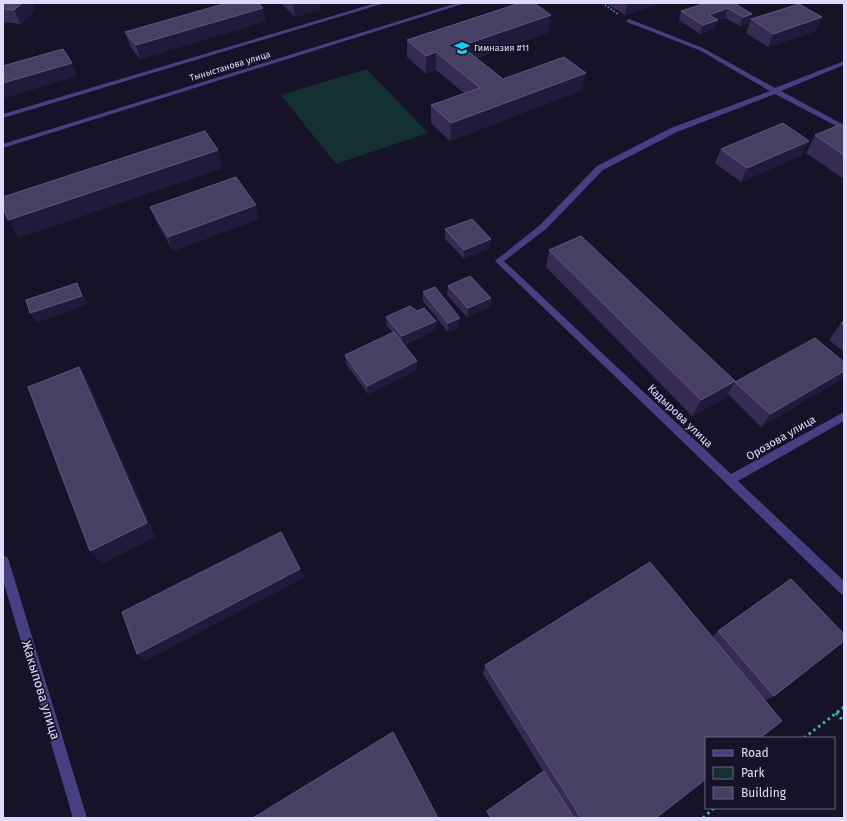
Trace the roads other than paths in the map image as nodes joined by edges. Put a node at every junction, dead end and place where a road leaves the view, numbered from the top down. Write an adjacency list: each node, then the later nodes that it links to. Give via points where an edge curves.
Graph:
1 (382, 3): 6 (street, Тыныстанова улица)
2 (463, 3): 8 (street, Тыныстанова улица)
3 (629, 21): 5 (street, via 701,49)
4 (844, 63): 5 (street)
5 (775, 91): 7 (street); 10 (street, Кадырова улица, via 674,130 600,168 543,227 499,261)
6 (3, 116)
7 (844, 128)
8 (3, 146)
9 (844, 416): 10 (street, Орозова улица)
10 (730, 480): 12 (street, Кадырова улица)
11 (3, 561): 13 (street, Жакыпова улица)
12 (844, 589)
13 (80, 818)

